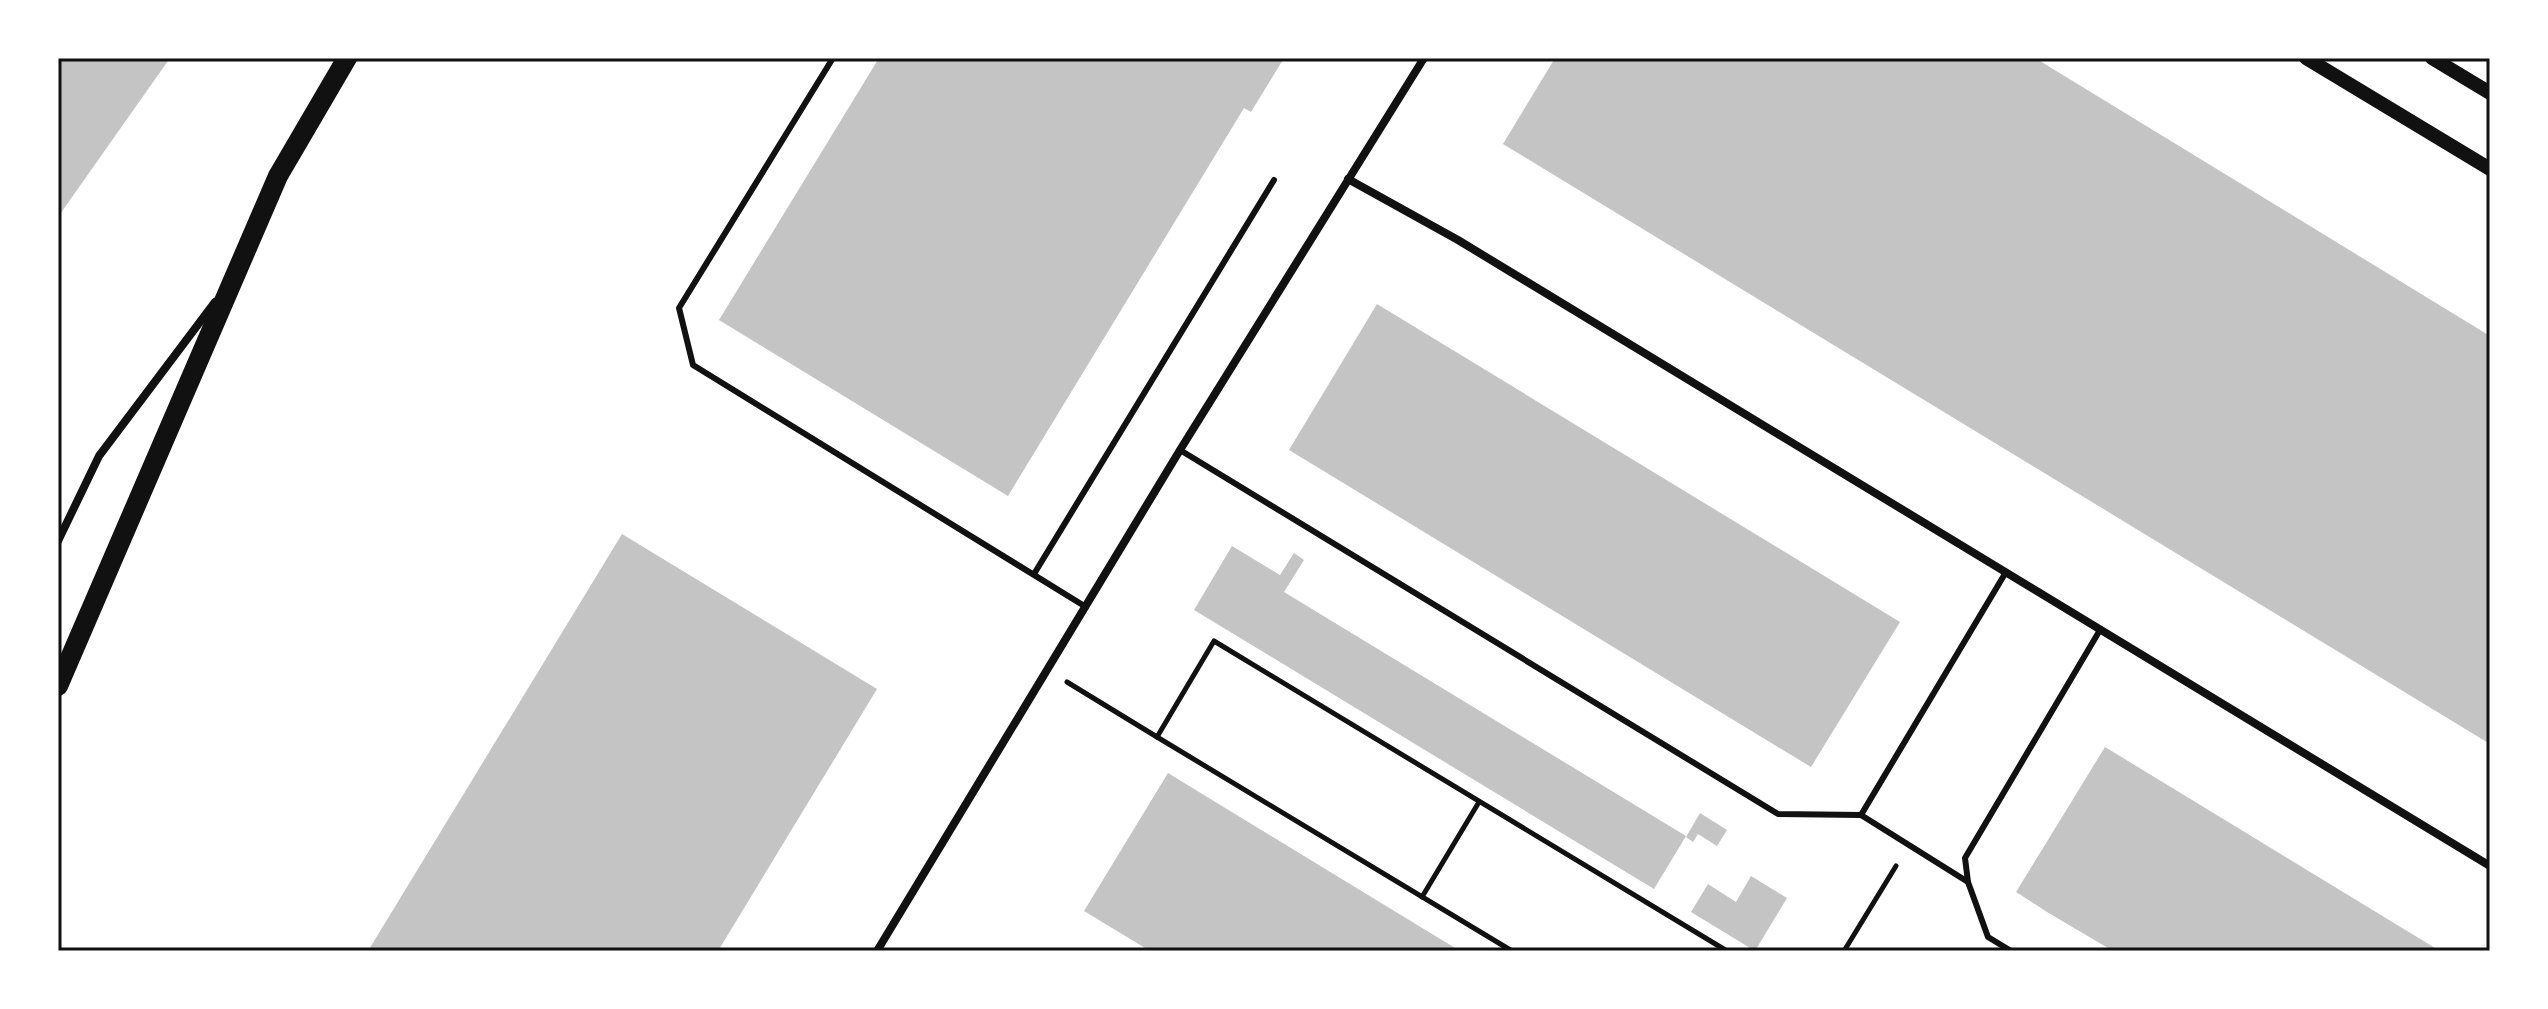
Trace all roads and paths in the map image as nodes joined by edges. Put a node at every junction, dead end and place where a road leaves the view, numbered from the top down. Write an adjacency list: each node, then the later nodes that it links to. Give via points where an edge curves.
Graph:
1 (347, 58): 10 (main road, via 278,176)
2 (833, 58): 14 (lane, via 679,308 693,365)
3 (1424, 58): 8 (street)
4 (2306, 58): 7 (street)
5 (2432, 58): 6 (street)
6 (2490, 93)
7 (2490, 169)
8 (1348, 179): 11 (street); 13 (street)
9 (1274, 180): 14 (lane)
10 (235, 276): 12 (street, via 99,456); 18 (main road)
11 (1180, 450): 15 (street); 21 (lane, via 1778,814)
12 (58, 541)
13 (2006, 572): 16 (street); 21 (lane)
14 (1034, 574): 15 (lane)
15 (1086, 607): 17 (street)
16 (2100, 630): 23 (street); 24 (lane, via 1965,858)
17 (1047, 670): 19 (path); 26 (street)
18 (58, 686)
19 (1157, 737): 20 (path, via 1214,641); 25 (path)
20 (1479, 802): 25 (path); 28 (path)
21 (1861, 815): 22 (lane)
22 (1909, 845): 24 (lane); 29 (path)
23 (2490, 866)
24 (1968, 882): 30 (lane, via 1988,937)
25 (1422, 897): 27 (path)
26 (877, 951)
27 (1512, 951)
28 (1727, 951)
29 (1844, 951)
30 (2011, 951)

